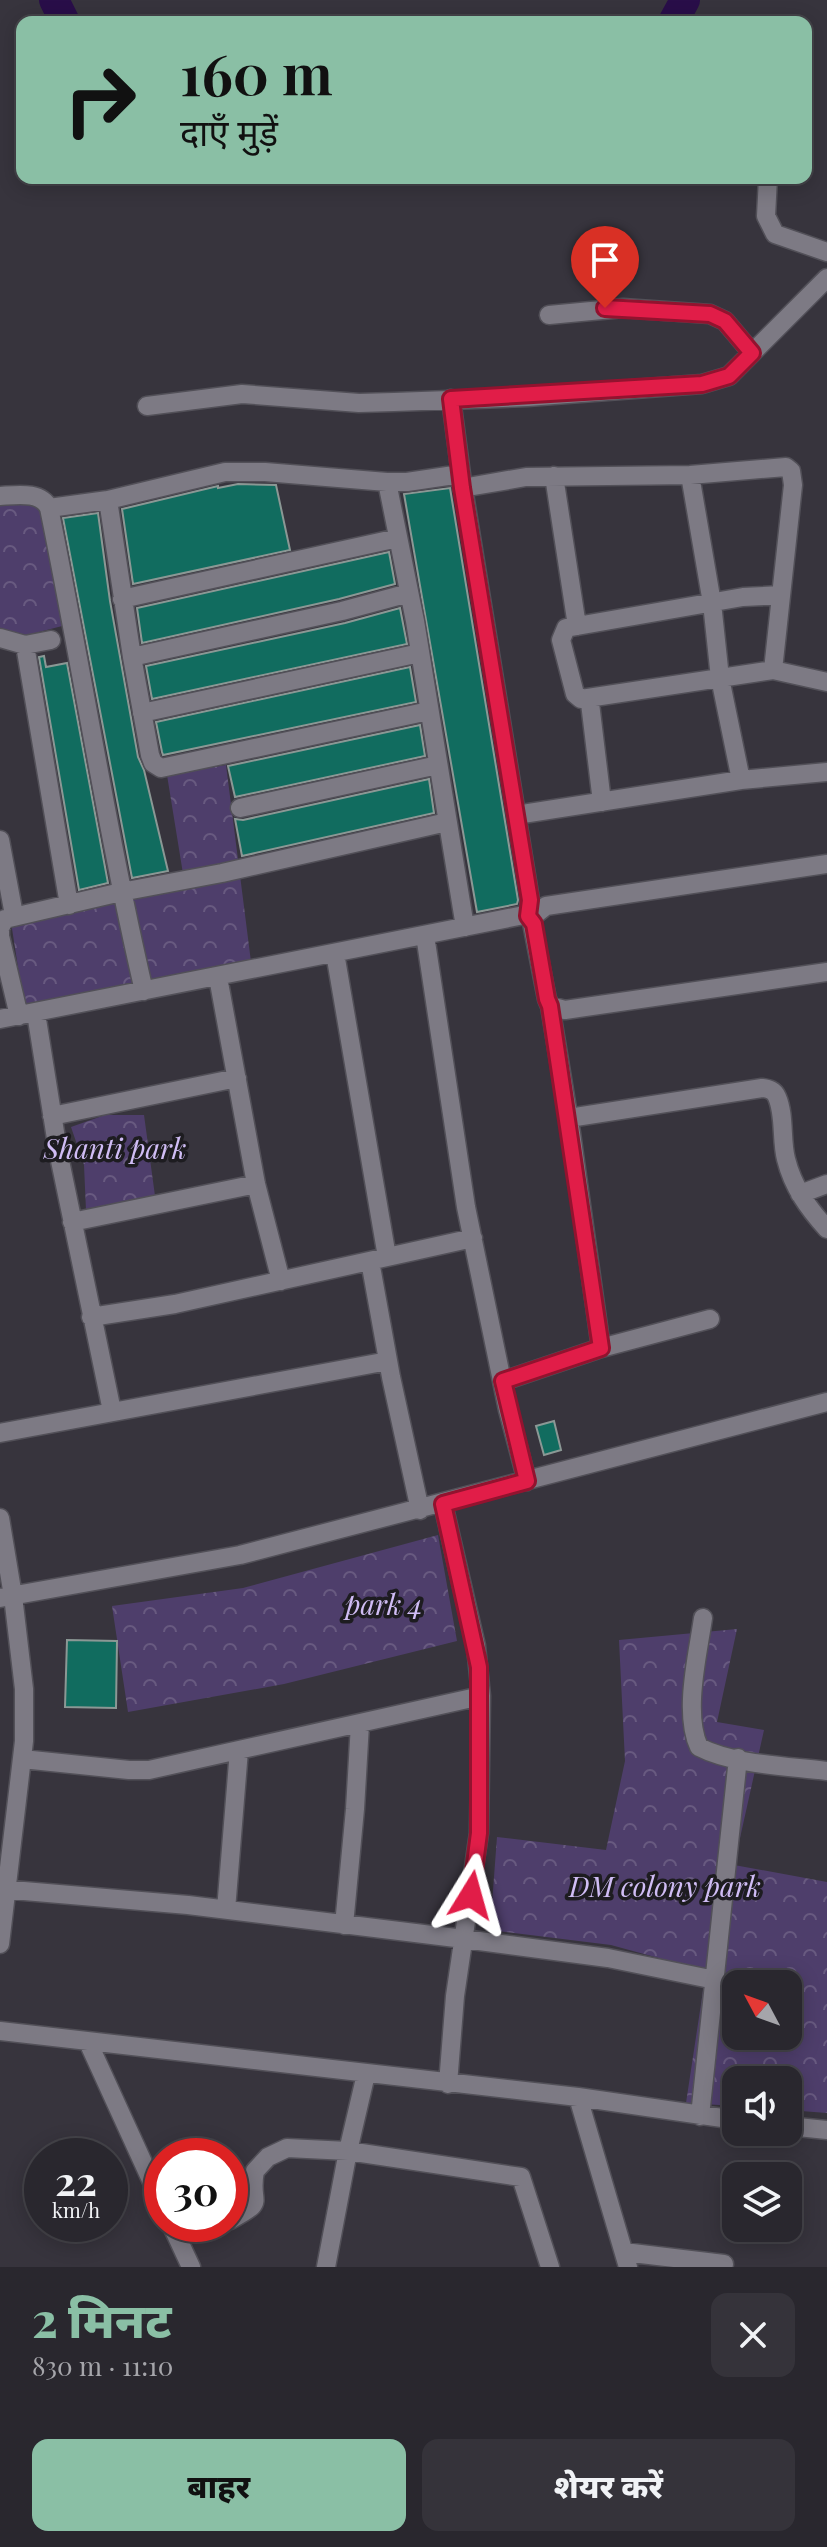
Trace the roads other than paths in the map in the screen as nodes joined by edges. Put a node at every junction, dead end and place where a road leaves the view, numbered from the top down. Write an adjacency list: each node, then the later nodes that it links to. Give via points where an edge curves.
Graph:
1 (768, 184): 2 (street, via 766,216 775,234)
2 (827, 252)
3 (827, 278): 5 (street)
4 (549, 315): 5 (street, via 623,308 710,314 725,321)
5 (752, 353): 6 (street, via 729,376 702,384)
6 (451, 399): 7 (street, via 359,403 242,394); 10 (street)
7 (147, 406)
8 (690, 475): 9 (street); 17 (street, via 786,467 791,471); 19 (street)
9 (554, 476): 10 (street); 20 (street)
10 (462, 481): 11 (street); 37 (street)
11 (387, 482): 13 (street, via 225,472); 15 (street)
12 (0, 496): 14 (street, via 38,497)
13 (108, 500): 14 (street); 18 (street)
14 (49, 508): 41 (street)
15 (398, 538): 16 (street); 18 (street)
16 (409, 593): 24 (street); 25 (street)
17 (781, 595): 19 (street); 26 (street)
18 (122, 599): 25 (street)
19 (712, 603): 20 (street); 27 (street)
20 (577, 626): 29 (street, via 566,628 561,640 575,694)
21 (0, 638): 23 (street)
22 (51, 640): 23 (street)
23 (25, 645): 42 (street)
24 (420, 653): 30 (street); 31 (street)
25 (132, 657): 31 (street)
26 (773, 670): 27 (street); 28 (street)
27 (720, 678): 29 (street); 34 (street)
28 (827, 682)
29 (588, 700): 35 (street)
30 (429, 711): 31 (street, via 161,768 150,755); 32 (street)
31 (142, 713)
32 (438, 765): 36 (street); 38 (street)
33 (827, 772): 34 (street)
34 (741, 780): 35 (street)
35 (602, 802): 37 (street)
36 (240, 808)
37 (516, 815): 44 (street)
38 (447, 822): 41 (street); 45 (street)
39 (0, 840): 43 (street)
40 (827, 864): 44 (street, via 546,906)
41 (121, 892): 42 (street); 50 (street)
42 (69, 905): 43 (street)
43 (14, 915): 52 (street, via 5,919 0,936)
44 (530, 917): 45 (street); 51 (street)
45 (465, 927): 46 (street)
46 (425, 935): 47 (street); 62 (street)
47 (335, 953): 49 (street); 63 (street)
48 (827, 972): 51 (street, via 565,1010)
49 (218, 977): 50 (street); 54 (street)
50 (144, 991): 52 (street)
51 (550, 1006): 56 (street)
52 (28, 1015): 53 (street); 55 (street)
53 (0, 1019)
54 (237, 1078): 55 (street); 57 (street)
55 (52, 1116): 60 (street)
56 (569, 1118): 59 (street, via 771,1089 779,1105 786,1160); 67 (street)
57 (256, 1184): 60 (street); 64 (street)
58 (827, 1184): 59 (street)
59 (800, 1194): 61 (street)
60 (72, 1222): 65 (street)
61 (827, 1229)
62 (473, 1238): 63 (street); 69 (street)
63 (379, 1259): 64 (street); 68 (street)
64 (281, 1281): 65 (street)
65 (91, 1317): 71 (street)
66 (710, 1319): 67 (street)
67 (601, 1348): 69 (street)
68 (388, 1361): 71 (street); 75 (street)
69 (503, 1381): 73 (street)
70 (827, 1402): 73 (street)
71 (112, 1411): 72 (street)
72 (0, 1433)
73 (527, 1481): 74 (street)
74 (443, 1504): 75 (street); 79 (street, via 476,1646)
75 (420, 1510): 77 (street, via 240,1555)
76 (0, 1518): 77 (street)
77 (7, 1597): 83 (street, via 24,1689)
78 (703, 1618): 82 (street, via 693,1695 695,1738 711,1753)
79 (481, 1696): 80 (street); 88 (street, via 479,1833)
80 (360, 1724): 81 (street); 87 (street)
81 (239, 1750): 83 (street, via 149,1770); 86 (street)
82 (738, 1758): 84 (street); 90 (street)
83 (22, 1759): 85 (street)
84 (827, 1771)
85 (3, 1889): 86 (street); 89 (street)
86 (226, 1910): 87 (street)
87 (344, 1925): 88 (street)
88 (464, 1939): 90 (street, via 608,1958); 94 (street)
89 (0, 1944)
90 (715, 1980): 96 (street)
91 (0, 2031): 92 (street)
92 (88, 2042): 93 (street); 101 (street)
93 (366, 2074): 94 (street); 100 (street)
94 (448, 2084): 95 (street)
95 (578, 2097): 96 (street); 104 (street)
96 (700, 2116): 97 (street)
97 (722, 2118)
98 (802, 2127): 99 (street)
99 (827, 2130)
100 (348, 2151): 102 (street, via 276,2151 255,2171 255,2205); 107 (street); 108 (street, via 521,2177)
101 (144, 2165)
102 (248, 2211)
103 (179, 2242): 106 (street)
104 (626, 2260): 105 (street)
105 (724, 2264)
106 (191, 2267)
107 (326, 2267)
108 (550, 2267)

